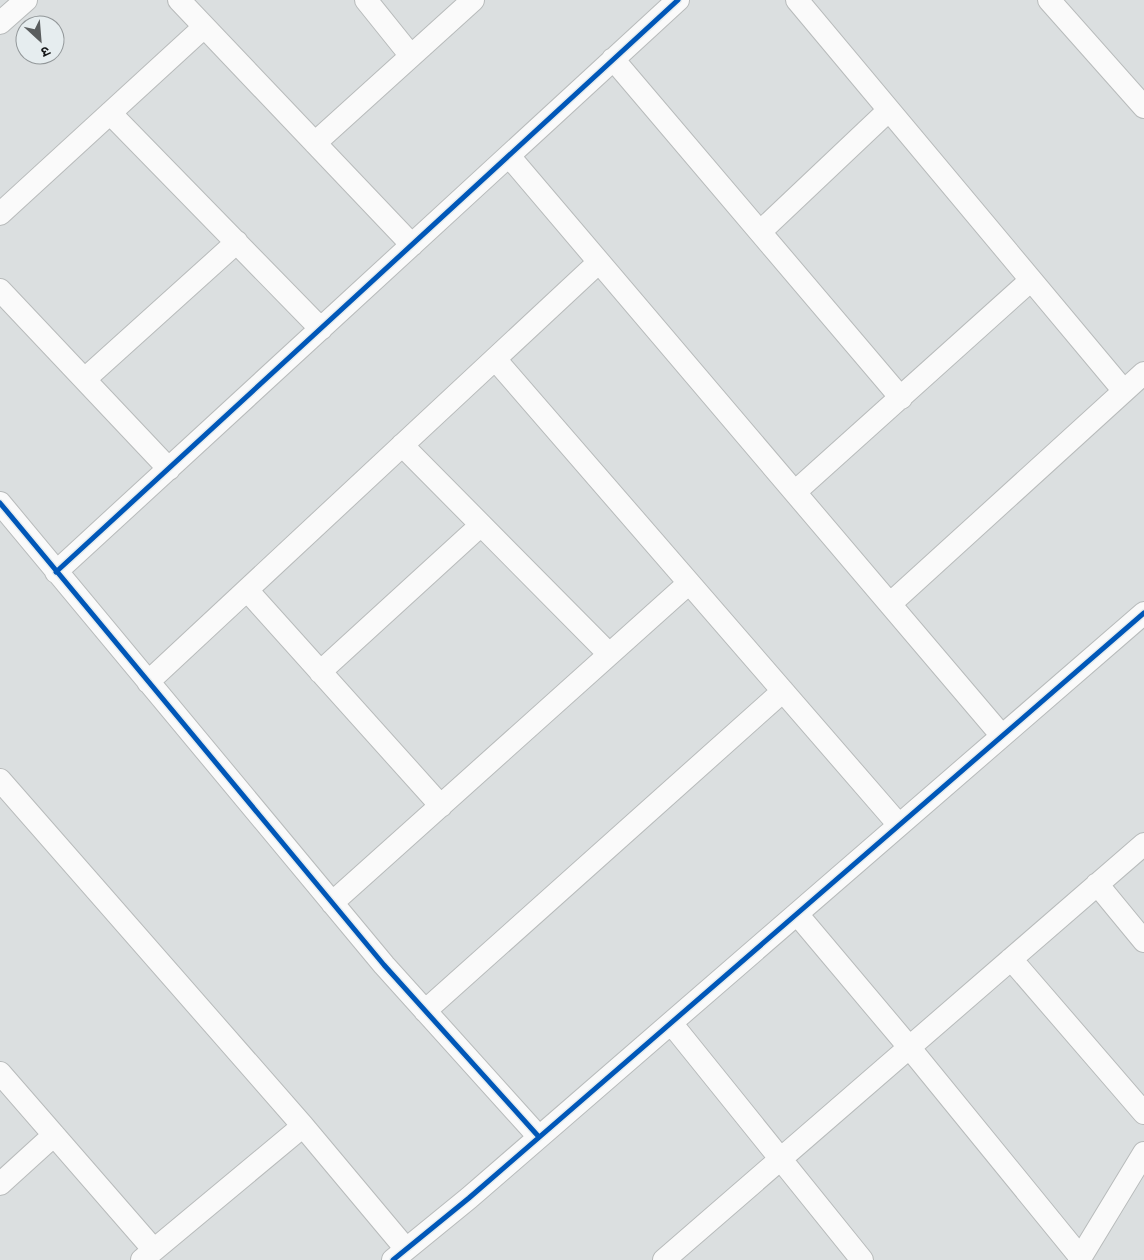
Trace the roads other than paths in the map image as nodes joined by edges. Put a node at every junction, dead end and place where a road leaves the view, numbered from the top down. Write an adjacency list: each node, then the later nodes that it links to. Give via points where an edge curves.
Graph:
1 (26, 0): 8 (street)
2 (179, 0): 9 (street)
3 (366, 0): 10 (street)
4 (473, 0): 10 (street)
5 (678, 0): 11 (street)
6 (797, 0): 13 (street)
7 (1049, 0): 12 (street)
8 (0, 23)
9 (204, 27): 14 (street); 15 (street)
10 (411, 56): 15 (street)
11 (613, 59): 16 (street); 18 (street)
12 (1144, 107)
13 (889, 110): 18 (street); 22 (street)
14 (110, 113): 17 (street); 19 (street)
15 (315, 143): 20 (street)
16 (509, 156): 20 (street); 21 (street)
17 (0, 214)
18 (760, 232): 29 (street)
19 (237, 242): 24 (street); 27 (street)
20 (412, 245): 24 (street)
21 (599, 262): 25 (street); 32 (street)
22 (1031, 280): 28 (street); 29 (street)
23 (0, 290): 27 (street)
24 (321, 329): 31 (street)
25 (494, 359): 30 (street); 36 (street)
26 (1144, 373): 28 (street)
27 (84, 379): 31 (street)
28 (1124, 391): 38 (street)
29 (901, 398): 32 (street)
30 (402, 445): 34 (street); 37 (street)
31 (169, 468): 35 (street)
32 (796, 492): 38 (street)
33 (0, 503): 35 (street)
34 (481, 525): 40 (street); 41 (street)
35 (56, 572): 42 (street)
36 (689, 583): 40 (street); 43 (street)
37 (247, 590): 41 (street); 42 (street)
38 (890, 604): 44 (street)
39 (1144, 613): 44 (street)
40 (609, 654): 46 (street)
41 (320, 672): 46 (street)
42 (148, 682): 50 (street)
43 (783, 691): 47 (street); 54 (street)
44 (1002, 736): 47 (street)
45 (1, 783): 59 (street)
46 (440, 806): 50 (street)
47 (899, 825): 51 (street)
48 (1144, 844): 49 (street)
49 (1097, 884): 52 (street); 53 (street)
50 (332, 903): 54 (street)
51 (797, 914): 55 (street); 56 (street)
52 (1144, 941)
53 (1011, 958): 56 (street); 58 (street)
54 (426, 1011): 61 (street)
55 (671, 1023): 61 (street); 63 (street)
56 (909, 1047): 63 (street); 69 (street)
57 (0, 1073): 60 (street)
58 (1144, 1113)
59 (303, 1126): 65 (street); 66 (street)
60 (54, 1135): 64 (street); 66 (street)
61 (539, 1137): 65 (street)
62 (1144, 1153): 69 (street)
63 (780, 1158): 67 (street); 68 (street)
64 (0, 1184)
65 (399, 1254)
66 (148, 1255)
67 (671, 1258)
68 (857, 1258)
69 (1080, 1259)

